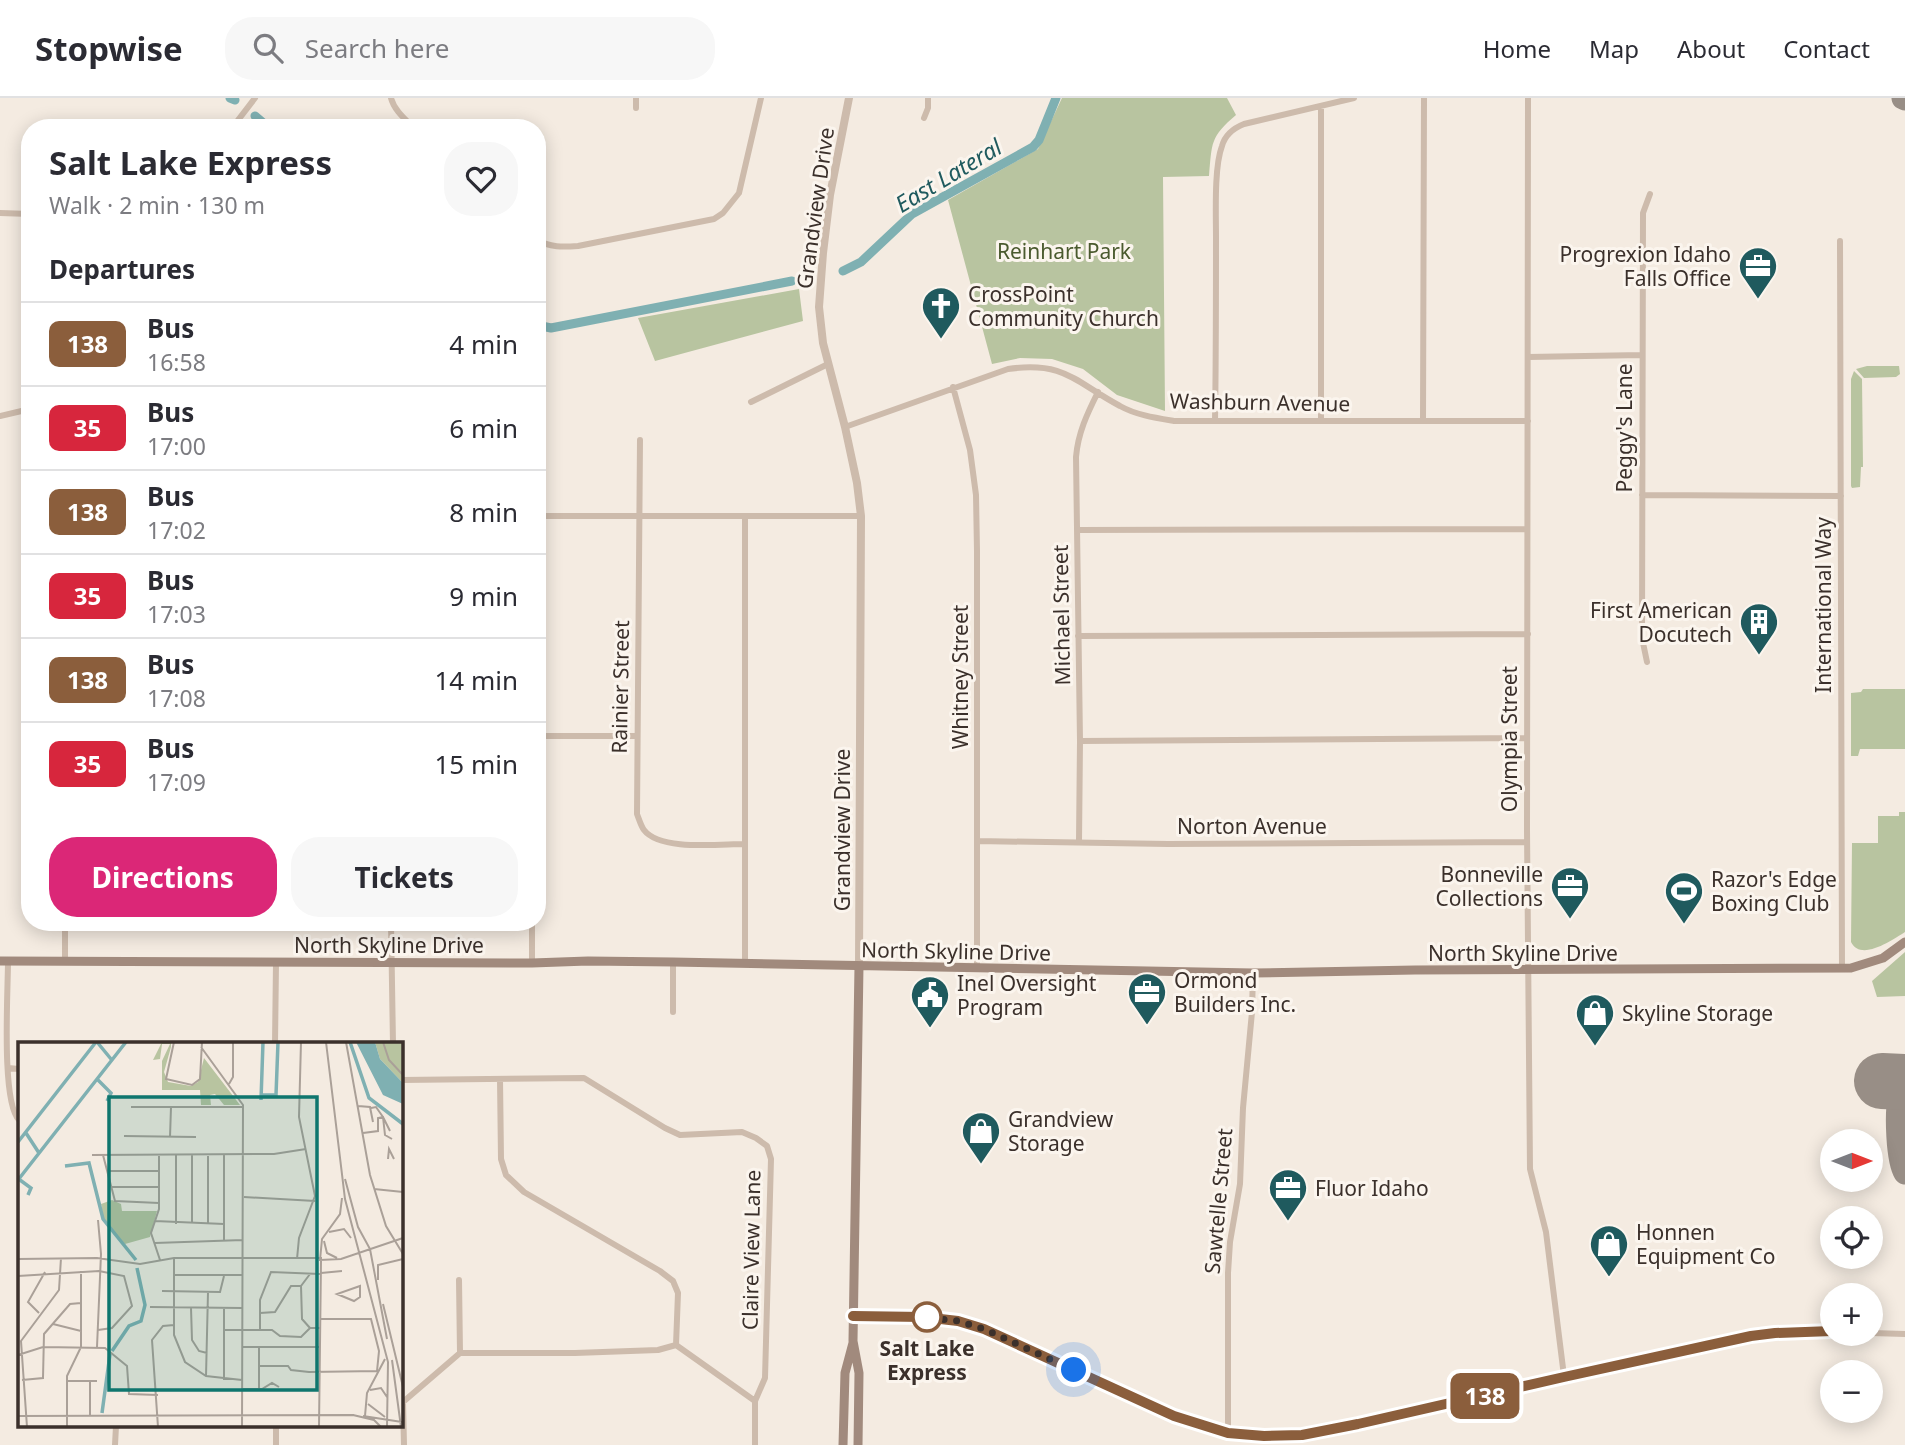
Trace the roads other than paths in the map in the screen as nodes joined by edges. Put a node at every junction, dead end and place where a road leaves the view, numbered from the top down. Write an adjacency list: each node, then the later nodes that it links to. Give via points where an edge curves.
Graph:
1 (255, 98): 13 (street)
2 (391, 98): 14 (street)
3 (636, 98): 11 (street)
4 (761, 98): 19 (street, via 738,193 723,213 714,219 578,246)
5 (849, 98): 22 (street, Grandview Drive, via 823,253 820,307)
6 (928, 98): 12 (street)
7 (1354, 98): 10 (street)
8 (1424, 98): 30 (street)
9 (1528, 98): 21 (street, Olympia Street)
10 (1321, 107): 28 (street, via 1237,127 1221,147 1216,209); 29 (street)
11 (636, 108)
12 (924, 118)
13 (239, 119)
14 (404, 119)
15 (1650, 194): 20 (street, Peggy's Lane, via 1643,213)
16 (0, 214): 17 (street)
17 (21, 214)
18 (1840, 241): 35 (street, International Way)
19 (546, 244)
20 (1642, 355): 21 (street); 34 (street, Peggy's Lane)
21 (1528, 357): 31 (street, Olympia Street)
22 (828, 364): 25 (street); 32 (street, Grandview Drive)
23 (953, 387): 24 (street, Washburn Avenue, via 1008,369 1038,367 1072,376); 32 (street, Washburn Avenue); 49 (street, Whitney Street, via 970,450 976,495)
24 (1098, 392): 28 (street, Washburn Avenue, via 1153,418); 41 (street, Michael Street, via 1077,443)
25 (751, 402)
26 (21, 411): 27 (street)
27 (0, 416)
28 (1215, 421): 29 (street, Washburn Avenue)
29 (1321, 421): 30 (street, Washburn Avenue)
30 (1423, 421): 31 (street, Washburn Avenue)
31 (1528, 421): 40 (street, Olympia Street)
32 (845, 427): 38 (street, Grandview Drive, via 858,483)
33 (640, 440): 36 (street, Rainier Street)
34 (1642, 495): 35 (street); 44 (street, Peggy's Lane, via 1642,638)
35 (1841, 496): 65 (street, International Way)
36 (640, 515): 37 (street); 39 (street); 46 (street, Rainier Street)
37 (546, 516)
38 (860, 516): 39 (street); 64 (street, Grandview Drive)
39 (745, 517): 52 (street)
40 (1527, 529): 41 (street); 42 (street, Olympia Street)
41 (1077, 530): 43 (street, Michael Street)
42 (1528, 634): 43 (street); 47 (street, Olympia Street)
43 (1078, 636): 48 (street, Michael Street)
44 (1647, 662)
45 (546, 736): 46 (street)
46 (637, 736): 52 (street, Rainier Street, via 637,814 644,831 670,844)
47 (1527, 738): 48 (street); 51 (street, Olympia Street)
48 (1080, 741): 50 (street, Michael Street)
49 (977, 841): 50 (street, Norton Avenue); 66 (street, Whitney Street)
50 (1079, 842): 51 (street, Norton Avenue)
51 (1527, 842): 67 (street, Olympia Street)
52 (744, 844): 63 (street)
53 (65, 931): 58 (street)
54 (391, 931): 60 (street)
55 (532, 931): 62 (street)
56 (1905, 942): 65 (main road, North Skyline Drive, via 1884,958)
57 (4, 961): 58 (main road, North Skyline Drive); 72 (street)
58 (65, 961): 59 (main road, North Skyline Drive)
59 (276, 962): 60 (main road, North Skyline Drive); 70 (street)
60 (392, 962): 62 (main road, North Skyline Drive); 71 (street)
61 (673, 962): 62 (main road, North Skyline Drive); 63 (main road, North Skyline Drive); 69 (street)
62 (532, 963)
63 (745, 963): 64 (main road, North Skyline Drive)
64 (859, 966): 66 (main road, North Skyline Drive); 78 (main road, Grandview Drive)
65 (1842, 968): 67 (main road, North Skyline Drive)
66 (977, 969): 68 (main road, North Skyline Drive)
67 (1528, 971): 68 (main road, North Skyline Drive); 85 (street, Olympia Street, via 1530,1169 1546,1232)
68 (1253, 973): 88 (street, Sawtelle Street, via 1240,1184 1228,1273)
69 (674, 1012)
70 (275, 1042)
71 (393, 1042)
72 (8, 1068): 73 (street); 76 (street)
73 (18, 1069)
74 (500, 1079): 75 (street, Claire View Lane); 83 (street, via 501,1159 506,1175 524,1192 673,1281 678,1293); 87 (street, Claire View Lane, via 584,1078 680,1135 742,1132 767,1146 771,1159 765,1378)
75 (402, 1080)
76 (17, 1118)
77 (459, 1280): 84 (street)
78 (853, 1316): 82 (main road, Grandview Drive); 88 (street, via 923,1317 984,1329 1174,1416)
79 (1820, 1331): 85 (street, via 1751,1336)
80 (1883, 1333): 81 (street)
81 (1905, 1334)
82 (853, 1341): 91 (main road, Grandview Drive, via 845,1373); 92 (main road, Grandview Drive, via 859,1373)
83 (676, 1345): 84 (street, via 658,1350); 87 (street)
84 (460, 1353): 86 (street)
85 (1564, 1377): 88 (street, via 1302,1435)
86 (402, 1401): 89 (street)
87 (755, 1401): 90 (street, Claire View Lane)
88 (1228, 1433)
89 (404, 1445)
90 (755, 1445)
91 (843, 1445)
92 (858, 1445)

